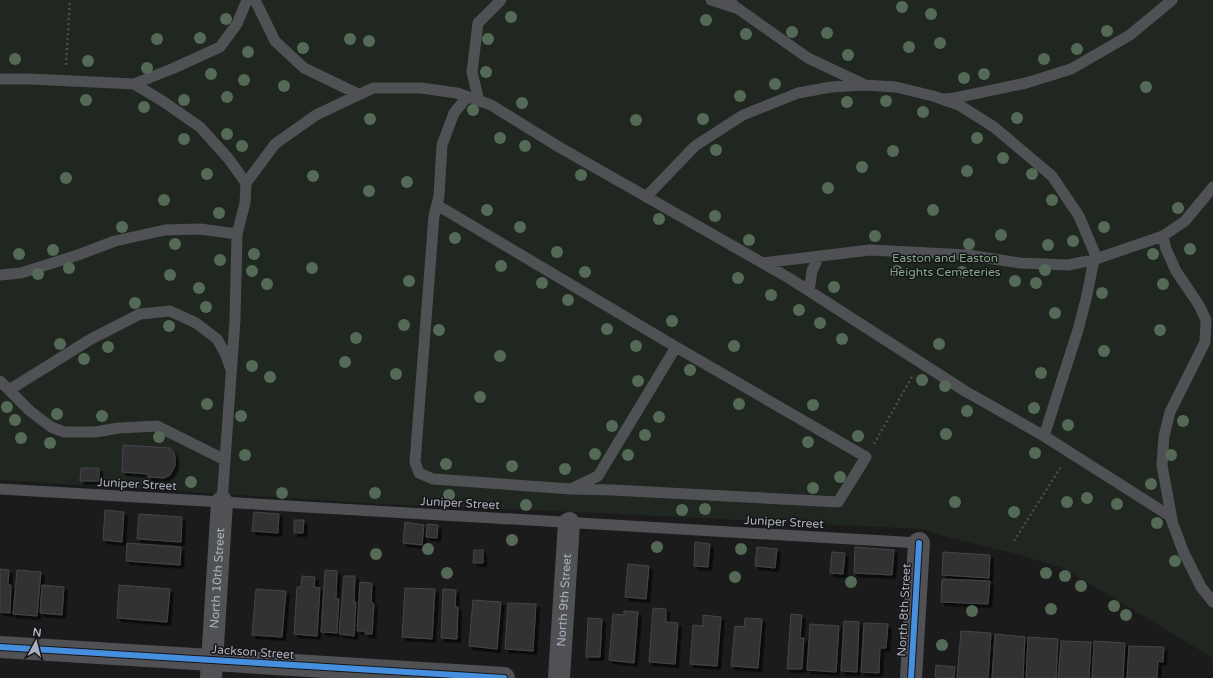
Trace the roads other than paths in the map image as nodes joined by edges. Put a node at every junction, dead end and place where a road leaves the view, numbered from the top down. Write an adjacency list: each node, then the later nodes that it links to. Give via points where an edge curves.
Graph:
1 (247, 0): 8 (lane, via 237,24 220,47)
2 (255, 0): 10 (lane, via 275,41 304,68)
3 (501, 0): 13 (lane, via 478,23 472,72)
4 (711, 0): 6 (lane)
5 (1172, 0): 12 (lane, via 1130,35 1071,69 1026,83)
6 (733, 4): 9 (lane, via 808,58)
7 (0, 79): 8 (lane)
8 (134, 84): 14 (lane, via 200,126)
9 (864, 85): 12 (lane, via 896,87); 16 (lane, via 798,93 743,116 695,146)
10 (358, 94): 11 (lane, via 373,88 421,88 457,93); 14 (lane, via 316,115 275,144)
11 (467, 97): 13 (lane); 17 (lane, via 454,113 442,145)
12 (941, 99): 21 (lane, via 958,105 994,127 1052,176 1079,216 1094,254)
13 (479, 101): 16 (lane, via 491,105)
14 (246, 183): 18 (lane)
15 (1213, 186): 19 (lane, via 1185,221)
16 (646, 197): 22 (lane)
17 (437, 205): 25 (lane); 32 (lane, via 433,223 415,462 419,473 434,479)
18 (237, 234): 23 (lane, via 200,229 165,230 115,241 21,273); 26 (lane)
19 (1163, 236): 21 (lane); 34 (lane, via 1176,270 1206,320 1205,342 1170,412 1164,436 1162,465)
20 (818, 256): 21 (lane, via 870,250 968,255 1020,263 1068,265); 22 (lane); 24 (lane)
21 (1093, 260): 29 (lane, via 1078,330)
22 (762, 263): 24 (lane)
23 (0, 275)
24 (809, 291): 29 (lane, via 965,391)
25 (676, 348): 32 (lane, via 598,476); 32 (lane, via 866,457 838,502)
26 (231, 372): 28 (lane, via 217,339 196,323 170,311 140,314 91,339); 30 (lane)
27 (0, 381): 28 (lane)
28 (9, 390): 30 (lane, via 30,411 51,427 64,432 96,432 157,426)
29 (1044, 436): 34 (lane, via 1170,516)
30 (225, 460): 33 (lane)
31 (0, 489): 33 (lane, Juniper Street)
32 (571, 489)
33 (222, 502): 35 (lane, Juniper Street); 39 (street, North 10th Street)
34 (1172, 521): 37 (lane, via 1201,587)
35 (569, 523): 36 (lane, Juniper Street); 42 (street, North 9th Street)
36 (919, 544): 43 (street, North 8th Street)
37 (1213, 602)
38 (0, 647): 39 (street, Jackson Street)
39 (212, 669): 40 (street, Jackson Street)
40 (384, 674): 41 (street, Jackson Street)
41 (504, 678)
42 (559, 678)
43 (911, 678)

